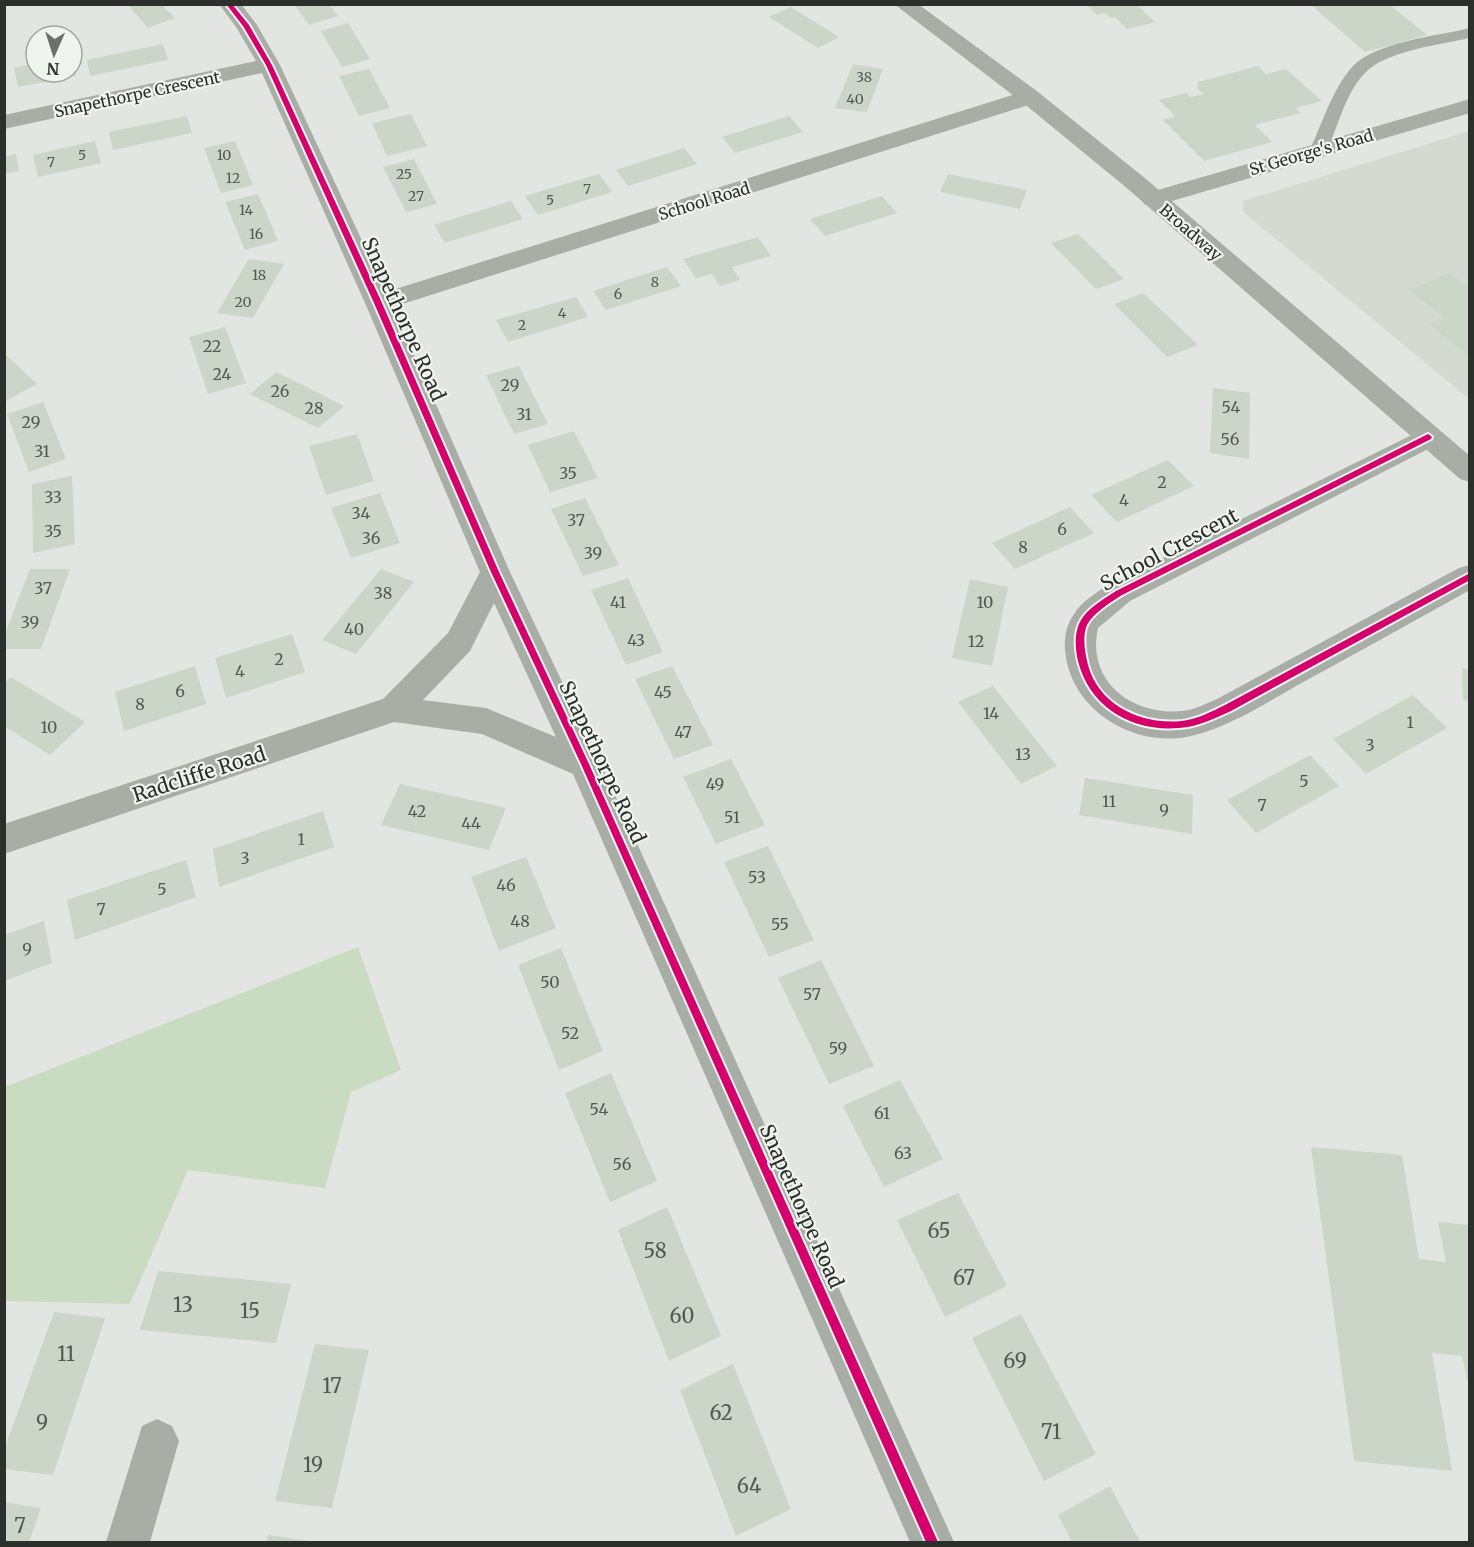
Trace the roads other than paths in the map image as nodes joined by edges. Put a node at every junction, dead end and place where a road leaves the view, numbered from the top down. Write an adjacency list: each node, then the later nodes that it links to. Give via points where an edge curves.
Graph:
1 (229, 4): 4 (street, Snapethorpe Road)
2 (904, 4): 5 (street, Broadway)
3 (1470, 33): 8 (lane, via 1380,56 1364,64 1351,81)
4 (269, 65): 7 (street, Snapethorpe Crescent); 10 (street, Snapethorpe Road)
5 (1030, 96): 9 (street, Broadway); 10 (street, School Road)
6 (1470, 106): 8 (street, St George's Road)
7 (4, 122)
8 (1319, 149): 9 (street, St George's Road)
9 (1153, 199): 11 (street, Broadway)
10 (378, 303): 13 (street, Snapethorpe Road)
11 (1428, 437): 12 (street, Broadway); 14 (street, School Crescent, via 1119,593 1084,624 1080,646 1084,669 1091,689 1115,712 1177,725 1203,720)
12 (1470, 472)
13 (495, 572): 15 (street, Radcliffe Road, via 459,642); 16 (street, Snapethorpe Road)
14 (1470, 576)
15 (394, 709): 16 (street, Radcliffe Road, via 486,721); 17 (street, Radcliffe Road)
16 (585, 764): 20 (street, Snapethorpe Road)
17 (4, 839)
18 (157, 1441): 19 (street)
19 (128, 1542)
20 (932, 1542)

